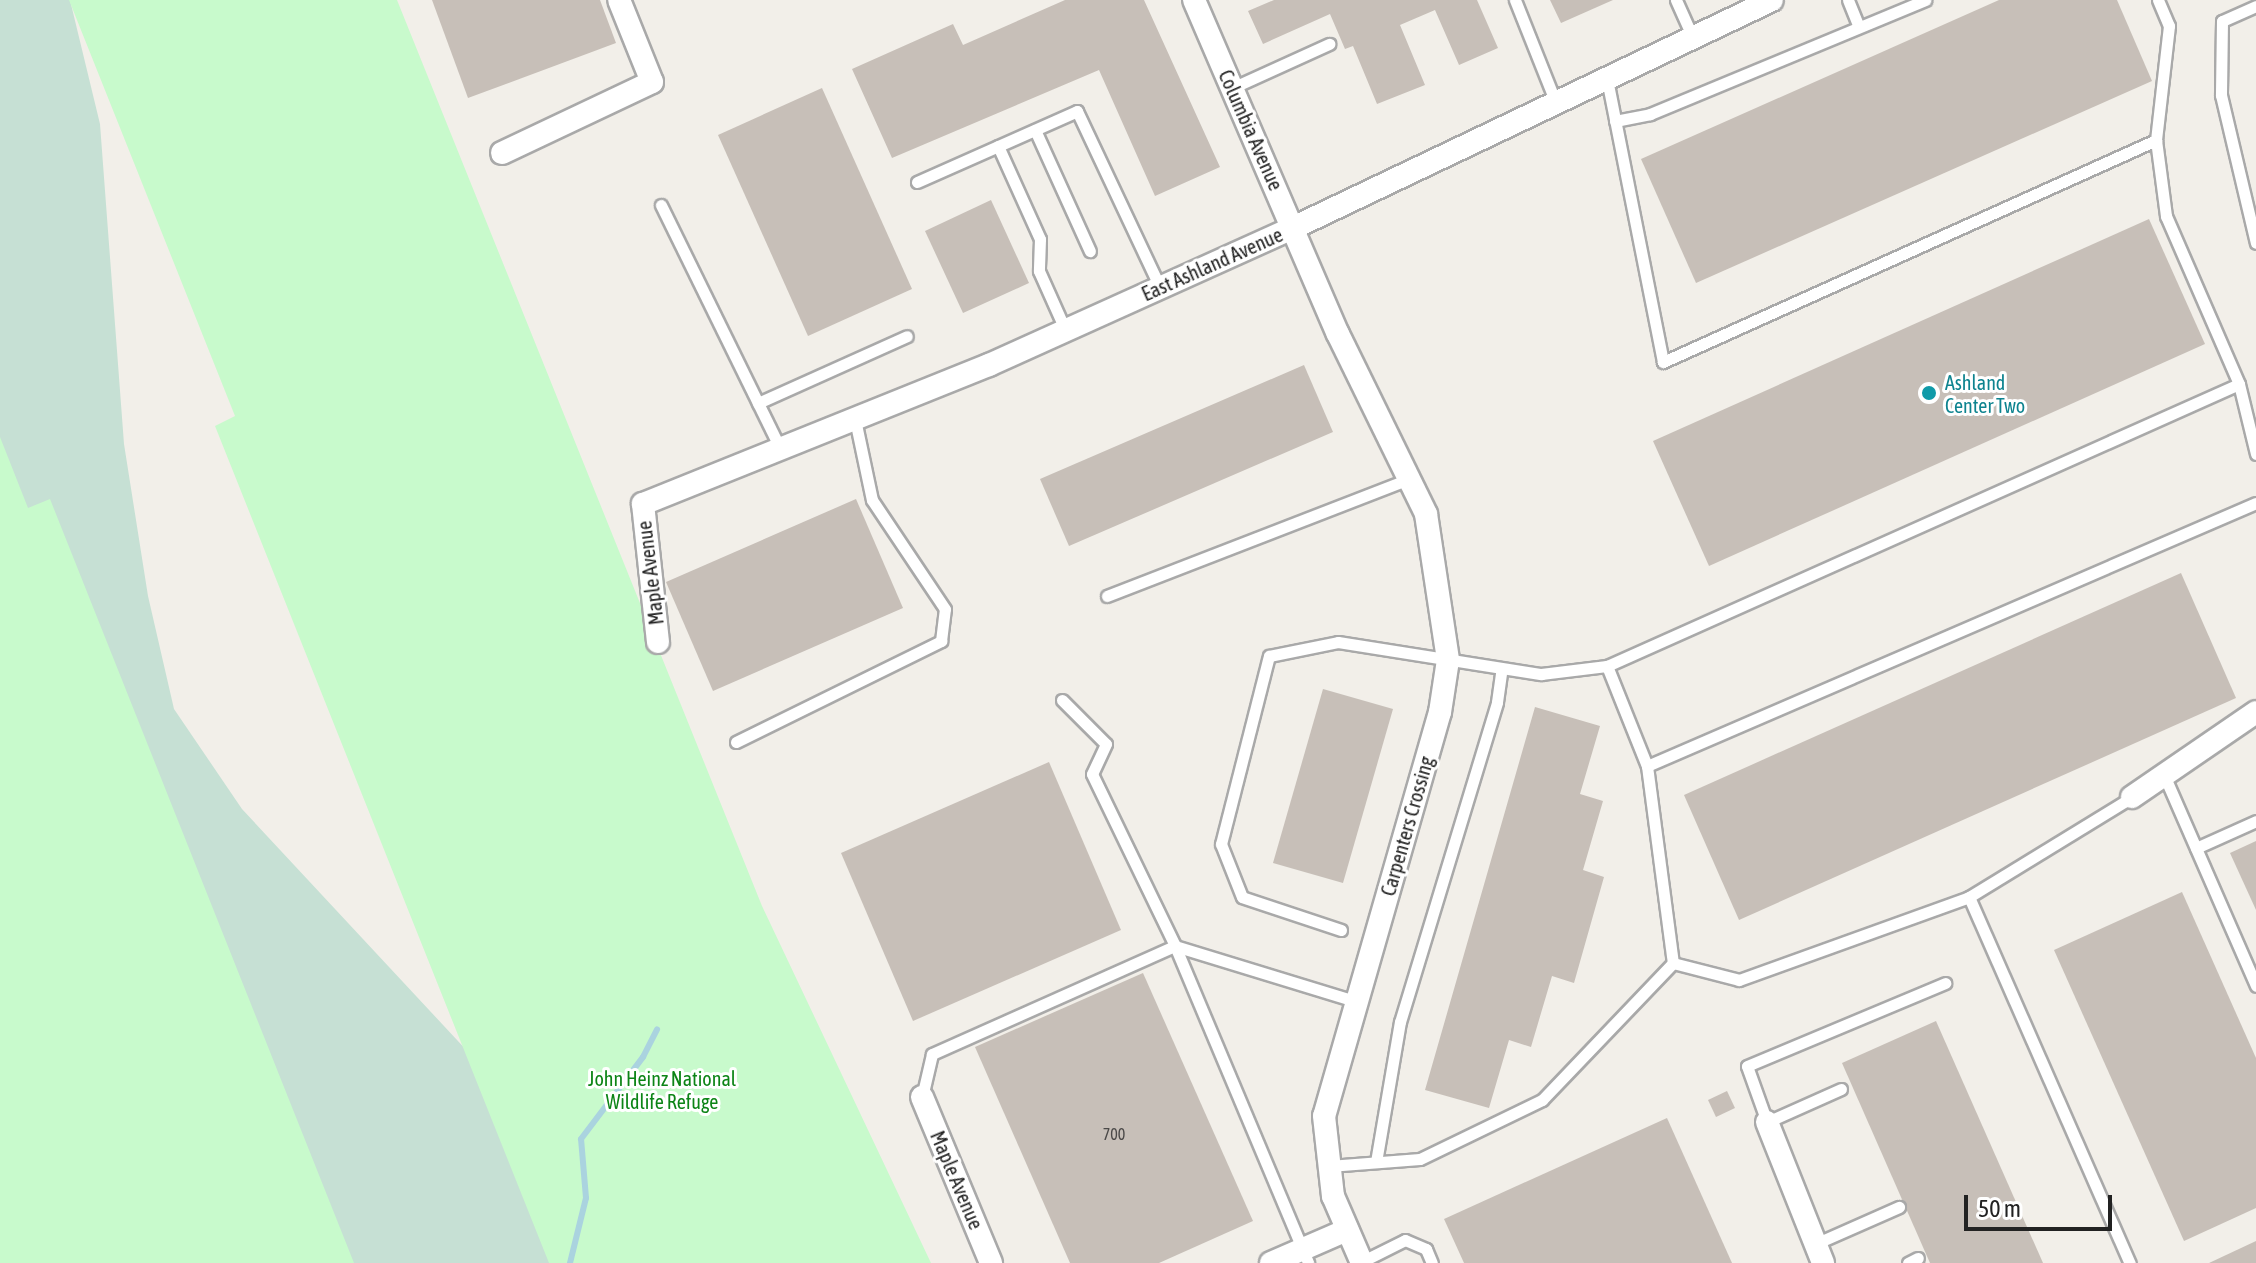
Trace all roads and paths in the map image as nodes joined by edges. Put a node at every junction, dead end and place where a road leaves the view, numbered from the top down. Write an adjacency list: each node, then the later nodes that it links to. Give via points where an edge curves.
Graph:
1 (619, 0): 20 (street, via 652,82)
2 (1194, 0): 14 (street, Columbia Avenue)
3 (1515, 0): 15 (lane)
4 (1676, 0): 11 (lane)
5 (1772, 0): 11 (street, East Ashland Avenue)
6 (1848, 0): 10 (lane)
7 (1925, 0): 10 (lane)
8 (2158, 0): 18 (lane, via 2169,26)
9 (2256, 6): 24 (lane, via 2222,21 2221,95)
10 (1859, 27): 16 (lane, via 1650,114)
11 (1693, 38): 13 (street, East Ashland Avenue)
12 (1329, 44): 14 (lane)
13 (1607, 79): 15 (street, East Ashland Avenue); 16 (lane)
14 (1232, 88): 23 (street, Columbia Avenue)
15 (1556, 103): 23 (street, East Ashland Avenue)
16 (1615, 121): 18 (lane, via 1663,362)
17 (1035, 130): 19 (lane); 25 (lane); 26 (lane, via 1077,111)
18 (2156, 140): 29 (lane, via 2166,216)
19 (998, 146): 21 (lane); 27 (lane, via 1040,239 1039,271)
20 (502, 153)
21 (917, 182)
22 (661, 205): 31 (lane)
23 (1295, 227): 26 (street, East Ashland Avenue); 30 (street, Columbia Avenue)
24 (2256, 243)
25 (1090, 251)
26 (1160, 287): 27 (street, East Ashland Avenue)
27 (1065, 329): 32 (street, East Ashland Avenue)
28 (907, 336): 31 (lane)
29 (2239, 384): 34 (lane); 41 (lane)
30 (1365, 392): 35 (street, Carpenters Crossing)
31 (758, 403): 33 (lane)
32 (855, 419): 33 (street, East Ashland Avenue); 45 (lane, via 872,500 945,609 941,641)
33 (781, 450): 37 (street, East Ashland Avenue)
34 (2256, 454)
35 (1409, 479): 38 (lane); 40 (street, Carpenters Crossing, via 1426,514)
36 (2256, 503): 46 (lane)
37 (643, 504): 39 (street, Maple Avenue)
38 (1107, 596)
39 (658, 642)
40 (1448, 660): 42 (lane); 52 (lane, via 1338,642 1269,656 1221,844 1242,897); 57 (street, Carpenters Crossing, via 1440,712)
41 (1607, 666): 42 (lane, via 1541,674); 46 (lane)
42 (1502, 668): 61 (lane, via 1497,702 1400,1022)
43 (1062, 700): 53 (lane, via 1106,744 1092,774)
44 (2256, 712): 47 (street)
45 (736, 742)
46 (1647, 766): 54 (lane)
47 (2164, 775): 48 (street); 50 (lane)
48 (2132, 797): 51 (lane)
49 (2256, 821): 50 (lane)
50 (2196, 848): 56 (lane)
51 (1969, 897): 54 (lane, via 1739,980); 71 (lane)
52 (1341, 930)
53 (1175, 946): 57 (lane); 59 (lane, via 932,1054); 66 (lane)
54 (1673, 963): 61 (lane, via 1542,1100 1420,1159)
55 (1945, 983): 60 (lane, via 1747,1066)
56 (2256, 986)
57 (1355, 1001): 62 (street, Carpenters Crossing, via 1324,1116)
58 (1841, 1089): 60 (lane)
59 (922, 1097): 68 (street, Maple Avenue)
60 (1767, 1122): 65 (street)
61 (1376, 1162): 62 (lane)
62 (1329, 1166): 64 (street, Carpenters Crossing, via 1333,1196)
63 (1899, 1207): 65 (lane)
64 (1347, 1230): 66 (street); 67 (street, Carpenters Crossing)
65 (1819, 1253)
66 (1305, 1256): 69 (street)
67 (1362, 1262): 70 (lane, via 1405,1240 1426,1249)
68 (991, 1263)
69 (1271, 1263)
70 (1432, 1263)
71 (2130, 1263)

